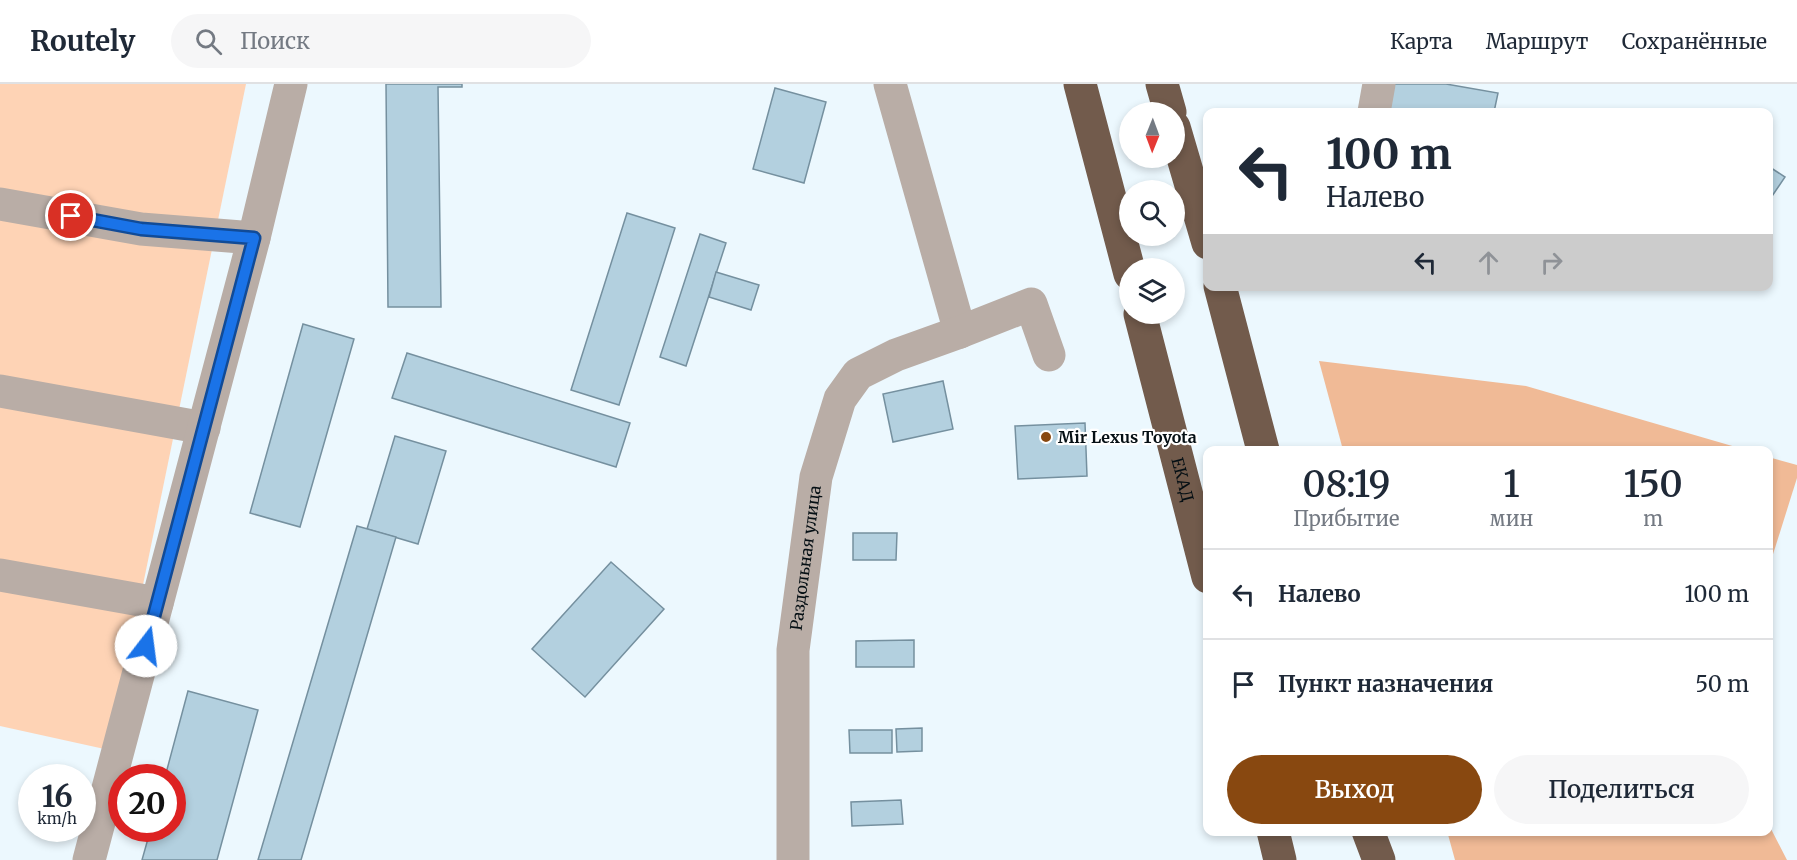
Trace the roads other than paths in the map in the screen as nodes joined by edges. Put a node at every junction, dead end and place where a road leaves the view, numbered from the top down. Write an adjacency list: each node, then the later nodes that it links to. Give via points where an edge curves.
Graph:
1 (291, 84): 11 (street)
2 (890, 84): 15 (street)
3 (1080, 84): 12 (highway)
4 (1162, 84): 6 (highway)
5 (1379, 84): 7 (street)
6 (1167, 102)
7 (1375, 108)
8 (1185, 165): 10 (highway)
9 (0, 204): 11 (street, via 141,229)
10 (1203, 226)
11 (254, 238): 18 (street)
12 (1126, 258)
13 (1221, 291): 19 (highway)
14 (1143, 324): 20 (highway, ЕКАД)
15 (960, 332): 16 (street, Раздольная улица, via 1031,304); 27 (street, Раздольная улица, via 896,355 858,374 840,399 816,477 793,650)
16 (1049, 355)
17 (0, 391): 18 (street)
18 (204, 428): 22 (street)
19 (1262, 446)
20 (1203, 558)
21 (0, 575): 22 (street)
22 (157, 603): 26 (street)
23 (1274, 836): 28 (highway)
24 (1364, 836): 29 (highway)
25 (1370, 836): 30 (highway)
26 (89, 860)
27 (793, 860)
28 (1280, 860)
29 (1370, 860)
30 (1378, 860)

